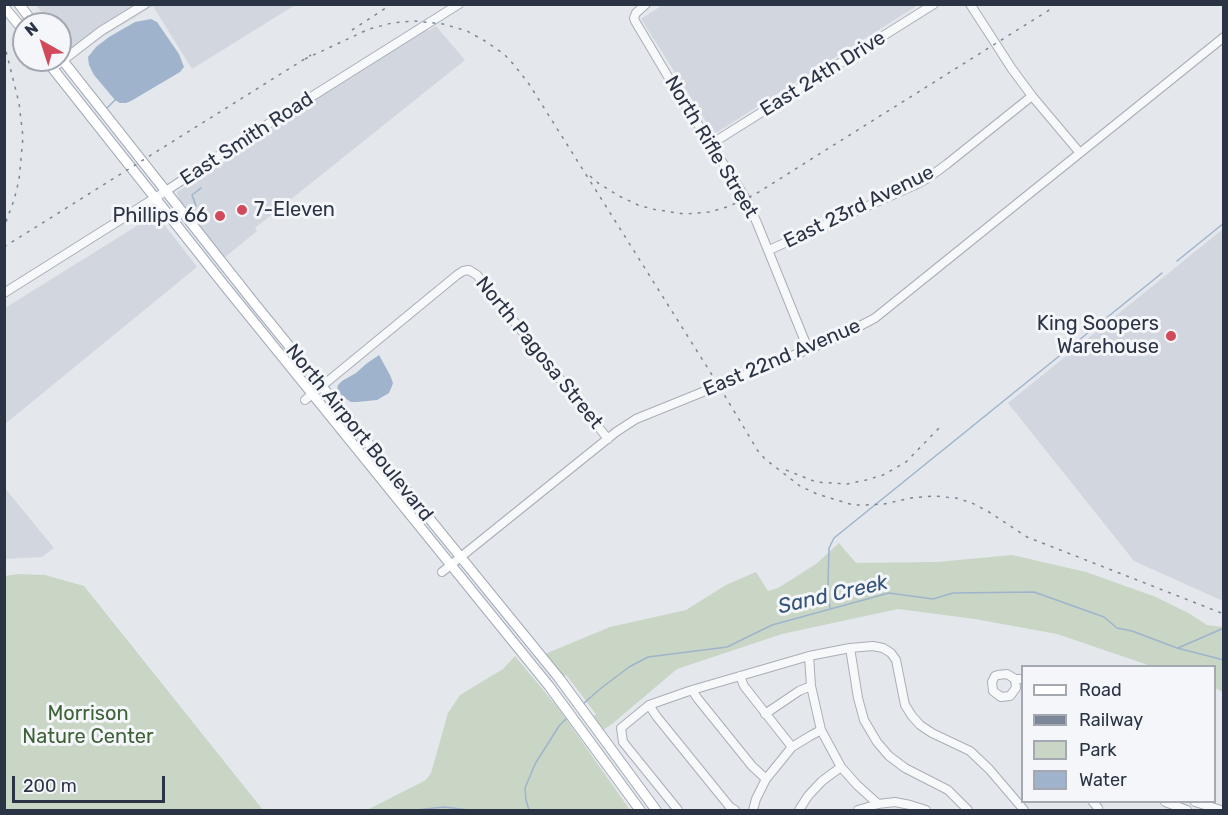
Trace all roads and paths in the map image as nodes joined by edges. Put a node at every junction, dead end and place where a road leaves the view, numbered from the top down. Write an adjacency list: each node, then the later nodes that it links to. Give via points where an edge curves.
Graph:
1 (145, 4): 7 (street)
2 (459, 4): 13 (street, East Smith Road)
3 (646, 4): 11 (street, North Rifle Street, via 634,16 635,21)
4 (934, 4): 11 (street, East 24th Drive)
5 (970, 4): 10 (street)
6 (1224, 37): 12 (street, East 22nd Avenue)
7 (72, 52)
8 (56, 72): 14 (main road, North Airport Boulevard)
9 (72, 72): 13 (main road, North Airport Boulevard)
10 (1032, 96): 12 (street); 15 (street, East 23rd Avenue, via 928,178)
11 (711, 144): 15 (street, North Rifle Street, via 746,199)
12 (1080, 153): 17 (street, East 22nd Avenue, via 875,318)
13 (166, 191): 14 (street, East Smith Road); 18 (main road, North Airport Boulevard)
14 (155, 198): 16 (street, East Smith Road); 19 (main road, North Airport Boulevard)
15 (769, 250): 17 (street, North Rifle Street)
16 (4, 293)
17 (808, 350): 20 (street, East 22nd Avenue, via 644,415)
18 (322, 386): 19 (street); 20 (street, North Pagosa Street, via 469,270 477,275); 21 (main road, North Airport Boulevard)
19 (309, 397): 22 (main road, North Airport Boulevard)
20 (608, 439): 21 (street, East 22nd Avenue)
21 (461, 558): 22 (street, East 22nd Avenue); 40 (main road, North Airport Boulevard, via 560,678)
22 (451, 565): 23 (street, East 22nd Avenue); 39 (main road, North Airport Boulevard, via 549,686)
23 (442, 572)
24 (850, 648): 25 (street); 47 (street, via 864,720 877,742 905,768 948,790); 48 (street, via 873,646 891,652 905,705 912,716 932,734 970,752)
25 (809, 656): 26 (street); 28 (street)
26 (740, 676): 29 (street); 32 (street)
27 (1019, 679): 30 (street); 30 (street, via 1003,673 995,676 992,686 1001,697)
28 (811, 686): 32 (street); 33 (street)
29 (692, 690): 31 (street); 36 (street)
30 (1019, 690)
31 (649, 705): 41 (street, via 621,728 623,742); 42 (street)
32 (765, 714): 34 (street)
33 (821, 730): 34 (street); 35 (street)
34 (792, 747): 36 (street)
35 (841, 767): 38 (street); 44 (street, via 822,781)
36 (766, 779): 43 (street)
37 (1202, 803): 49 (street)
38 (878, 804): 45 (street); 46 (street, via 895,802)
39 (640, 810)
40 (656, 810)
41 (678, 810)
42 (735, 810)
43 (753, 810)
44 (799, 810)
45 (858, 810)
46 (926, 810)
47 (968, 810)
48 (1022, 810)
49 (1221, 810)

